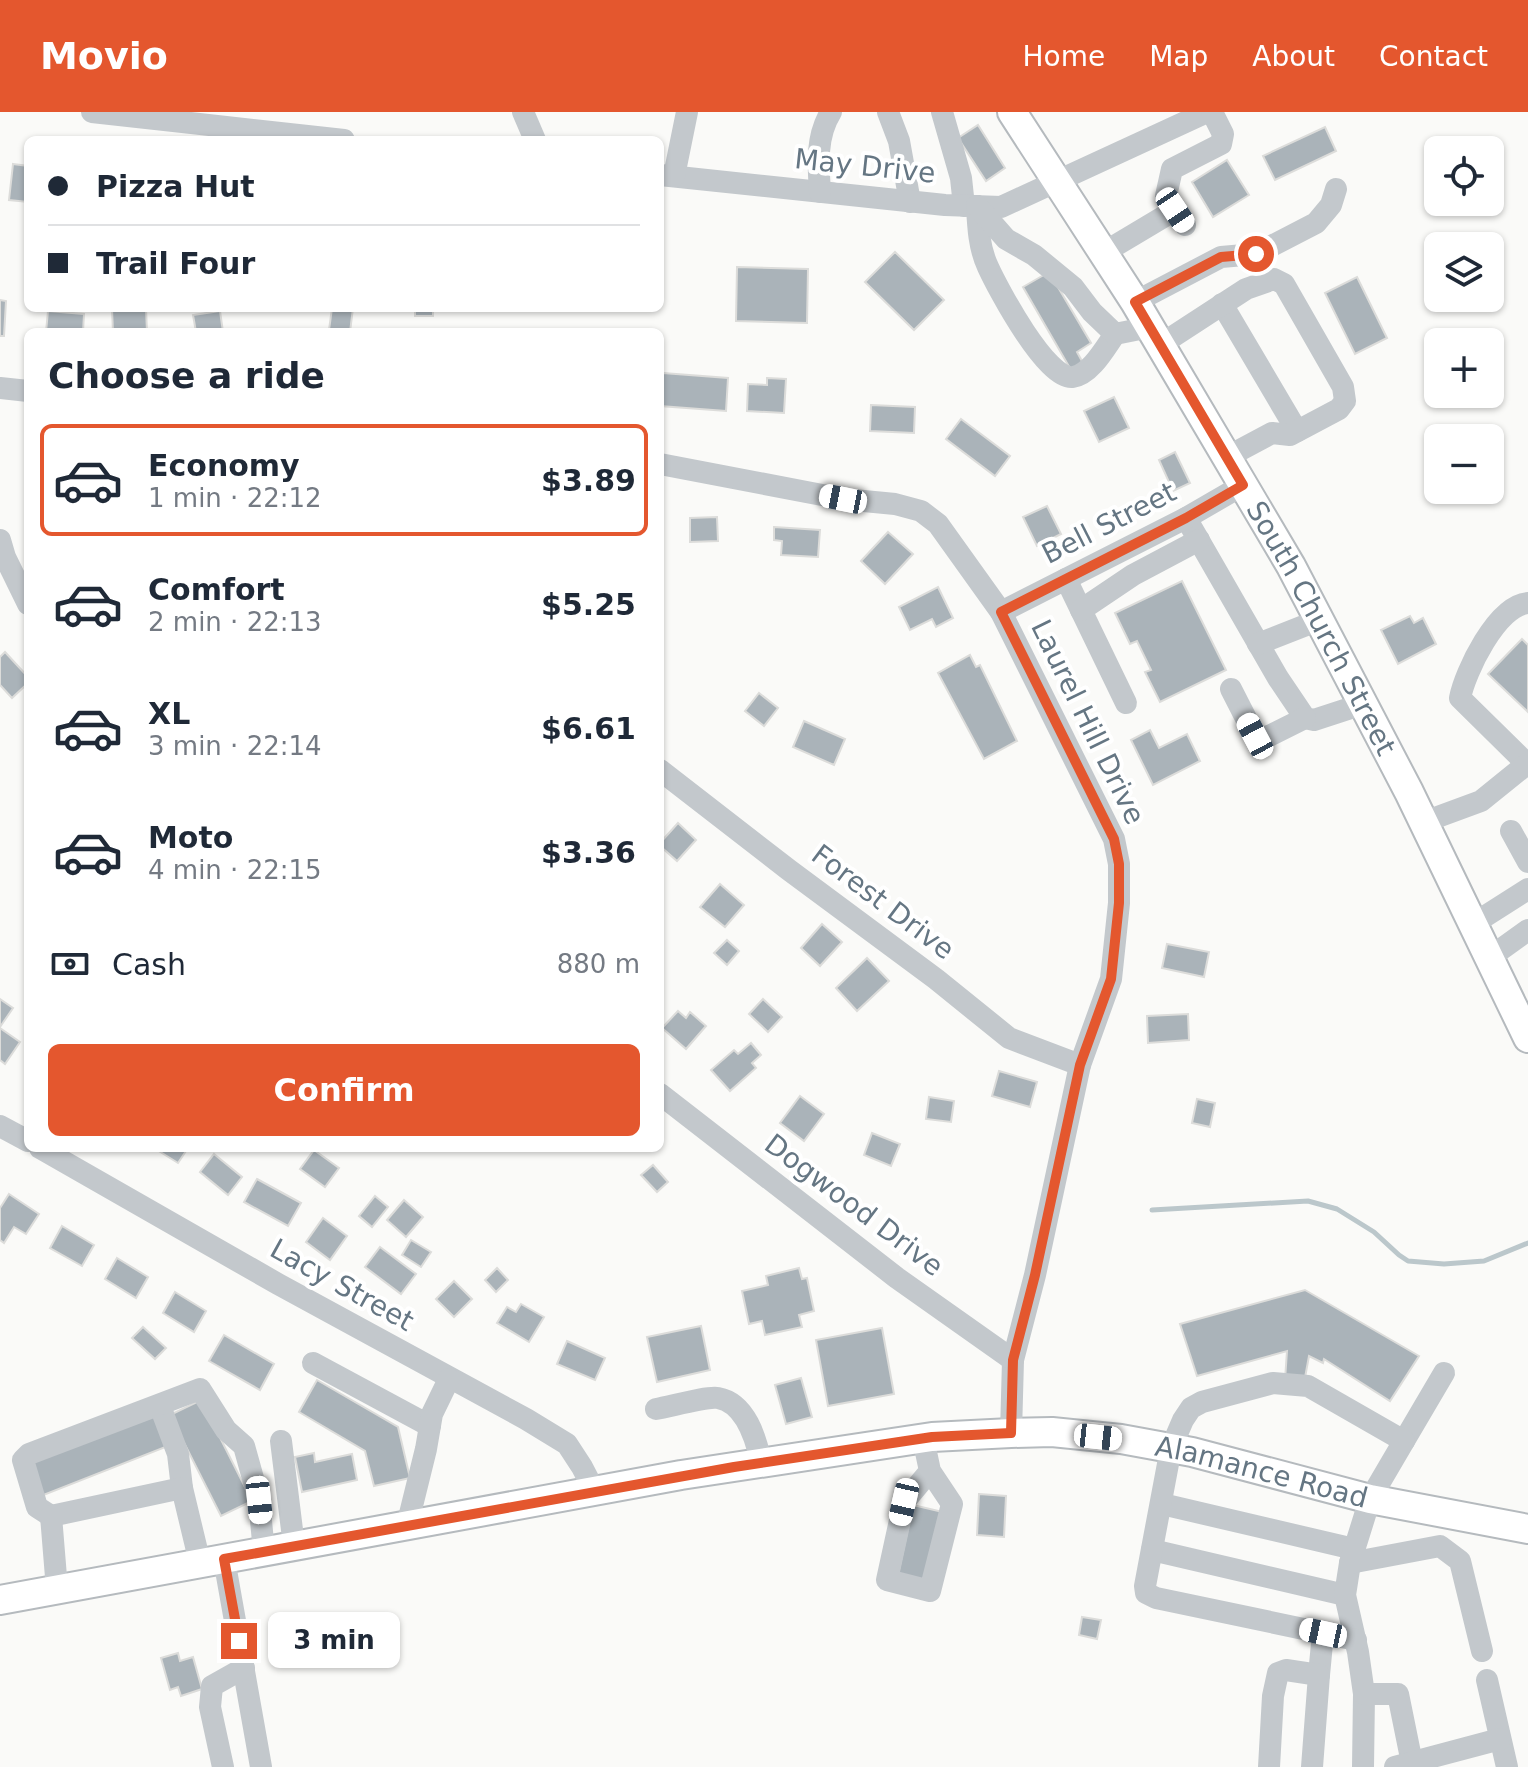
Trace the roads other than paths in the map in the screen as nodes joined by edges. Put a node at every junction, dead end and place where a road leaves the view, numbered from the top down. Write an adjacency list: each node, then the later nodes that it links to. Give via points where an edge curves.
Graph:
1 (92, 112): 9 (street)
2 (523, 112): 10 (street)
3 (687, 112): 11 (street)
4 (831, 112): 14 (street, via 822,126)
5 (888, 112): 15 (street)
6 (942, 112): 16 (street)
7 (1012, 112): 12 (main road, South Church Street)
8 (1210, 112): 12 (street, May Drive); 17 (street, via 1223,134 1221,144 1172,169 1166,196 1180,218)
9 (308, 136)
10 (533, 136)
11 (667, 175): 14 (street, May Drive)
12 (1058, 182): 16 (street, May Drive, via 1001,207); 17 (main road, South Church Street)
13 (1336, 189): 18 (street, via 1316,223 1256,254 1221,257)
14 (820, 192): 15 (street, May Drive)
15 (910, 202): 16 (street, May Drive)
16 (970, 206): 20 (street, via 1073,287); 20 (street, via 987,266 1042,360 1065,377 1074,377 1086,371)
17 (1103, 253): 18 (main road, South Church Street)
18 (1135, 302): 21 (main road, South Church Street)
19 (1222, 304): 21 (street); 24 (street); 24 (street, via 1274,279 1284,284 1343,387 1345,401)
20 (1115, 334): 21 (street)
21 (1155, 336): 25 (main road, South Church Street)
22 (0, 388): 23 (street)
23 (24, 391)
24 (1297, 431): 25 (street, via 1272,433)
25 (1227, 457): 27 (main road, South Church Street)
26 (664, 465): 35 (street, Laurel Hill Drive, via 921,511 938,524)
27 (1243, 485): 28 (street, Bell Street); 36 (main road, South Church Street)
28 (1186, 518): 30 (street); 31 (street, Bell Street)
29 (0, 540): 32 (street)
30 (1199, 540): 34 (street); 37 (street)
31 (1066, 579): 34 (street); 35 (street, Bell Street)
32 (24, 596)
33 (1528, 603): 42 (street, via 1510,610 1488,636 1464,678 1460,698)
34 (1081, 610): 39 (street)
35 (1001, 612): 52 (street, Laurel Hill Drive, via 1117,852 1119,903 1111,979)
36 (1319, 620): 37 (street); 40 (main road, South Church Street)
37 (1258, 644): 41 (street)
38 (1231, 689): 41 (street, via 1255,736 1267,737)
39 (1126, 703)
40 (1363, 704): 41 (street, via 1314,720); 44 (main road, South Church Street)
41 (1305, 718)
42 (1527, 764): 44 (street, via 1481,801)
43 (664, 773): 52 (street, Forest Drive, via 1009,1038)
44 (1424, 822): 48 (main road, South Church Street)
45 (1511, 831): 46 (street)
46 (1528, 862)
47 (1528, 889): 48 (street)
48 (1473, 924): 50 (main road, South Church Street)
49 (1528, 930): 50 (street)
50 (1489, 958): 51 (main road, South Church Street)
51 (1528, 1038)
52 (1080, 1065): 57 (street, Laurel Hill Drive)
53 (664, 1097): 57 (street, Dogwood Drive, via 897,1278)
54 (0, 1126): 55 (street)
55 (24, 1139)
56 (47, 1152): 60 (street, Lacy Street)
57 (1013, 1360): 64 (street, Laurel Hill Drive)
58 (313, 1363): 63 (street)
59 (1444, 1373): 67 (street)
60 (449, 1379): 63 (street); 72 (street, Lacy Street, via 567,1444)
61 (160, 1406): 71 (street, via 178,1454); 75 (street, via 23,1460 37,1507); 80 (street, via 200,1389 226,1430 244,1446 259,1500)
62 (656, 1409): 69 (street, via 717,1398 733,1405 756,1439)
63 (430, 1426): 76 (street)
64 (1011, 1433): 65 (main road, Alamance Road); 68 (main road, Alamance Road, via 1052,1432)
65 (923, 1438): 69 (main road, Alamance Road); 70 (street)
66 (281, 1441): 78 (street)
67 (1404, 1441): 68 (street, via 1308,1386 1273,1383 1191,1408); 73 (street)
68 (1171, 1448): 73 (main road, Alamance Road); 74 (street)
69 (761, 1462): 72 (main road, Alamance Road)
70 (930, 1471): 70 (street, via 904,1502 887,1580 930,1591 952,1504)
71 (182, 1488): 75 (street); 82 (street)
72 (595, 1492): 76 (main road, Alamance Road)
73 (1370, 1499): 77 (main road, Alamance Road); 81 (street)
74 (1162, 1504): 79 (street); 81 (street)
75 (51, 1516): 83 (street)
76 (407, 1526): 78 (main road, Alamance Road)
77 (1528, 1529)
78 (294, 1546): 80 (main road, Alamance Road)
79 (1152, 1550): 84 (street); 86 (street, via 1145,1586 1156,1598)
80 (264, 1552): 82 (main road, Alamance Road)
81 (1352, 1556): 84 (street); 88 (street, via 1440,1546 1452,1552 1460,1561)
82 (212, 1561): 83 (main road, Alamance Road); 89 (street)
83 (57, 1589): 85 (main road, Alamance Road)
84 (1345, 1595): 87 (street)
85 (0, 1600)
86 (1323, 1633): 87 (street); 90 (street)
87 (1356, 1640): 92 (street)
88 (1482, 1651)
89 (244, 1668): 95 (street, via 212,1686 210,1707); 96 (street)
90 (1319, 1675): 97 (street, via 1278,1673); 98 (street)
91 (1487, 1680): 93 (street)
92 (1364, 1694): 94 (street, via 1398,1694); 99 (street)
93 (1500, 1739): 94 (street); 100 (street)
94 (1404, 1765)
95 (223, 1767)
96 (261, 1767)
97 (1269, 1767)
98 (1312, 1767)
99 (1363, 1767)
100 (1507, 1767)

